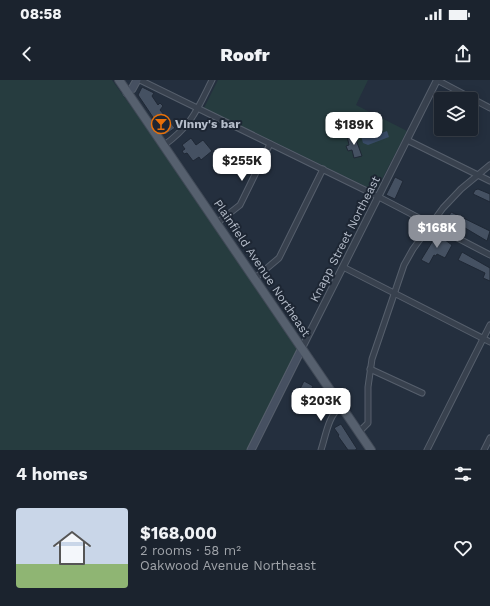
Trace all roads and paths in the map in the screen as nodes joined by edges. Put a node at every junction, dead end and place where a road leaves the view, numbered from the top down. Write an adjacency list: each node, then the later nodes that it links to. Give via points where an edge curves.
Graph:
1 (119, 80): 5 (main road, Plainfield Avenue Northeast)
2 (138, 80): 5 (main road); 6 (street)
3 (212, 80): 6 (street)
4 (437, 80): 7 (street); 8 (street, Knapp Street Northeast)
5 (127, 92): 10 (main road, Plainfield Avenue Northeast)
6 (198, 108): 9 (street); 10 (street, via 181,133)
7 (490, 108)
8 (407, 140): 13 (street); 15 (street, Knapp Street Northeast)
9 (270, 144): 12 (street); 16 (street, via 240,205)
10 (163, 146): 16 (main road, Plainfield Avenue Northeast)
11 (490, 165): 13 (street)
12 (323, 169): 15 (street); 20 (street, via 279,258)
13 (478, 175): 14 (street); 17 (street)
14 (490, 181)
15 (378, 197): 17 (street); 19 (street, Knapp Street Northeast)
16 (217, 224): 20 (main road, Plainfield Avenue Northeast)
17 (430, 225): 18 (street); 21 (street, via 404,265)
18 (490, 255)
19 (343, 267): 21 (street); 25 (street, Knapp Street Northeast)
20 (254, 279): 25 (main road, Plainfield Avenue Northeast)
21 (393, 293): 23 (street); 26 (street)
22 (490, 325): 23 (street)
23 (483, 338): 24 (street); 34 (street)
24 (490, 342)
25 (302, 348): 28 (main road, Plainfield Avenue Northeast); 31 (main road, Knapp Street Northeast)
26 (370, 369): 27 (street); 29 (street, via 368,423)
27 (422, 393)
28 (342, 406): 29 (main road, Plainfield Avenue Northeast); 32 (street, via 336,410 324,434)
29 (359, 432): 33 (main road, Plainfield Avenue Northeast)
30 (490, 438): 35 (street)
31 (251, 450)
32 (321, 450)
33 (371, 450)
34 (427, 450)
35 (484, 450)

